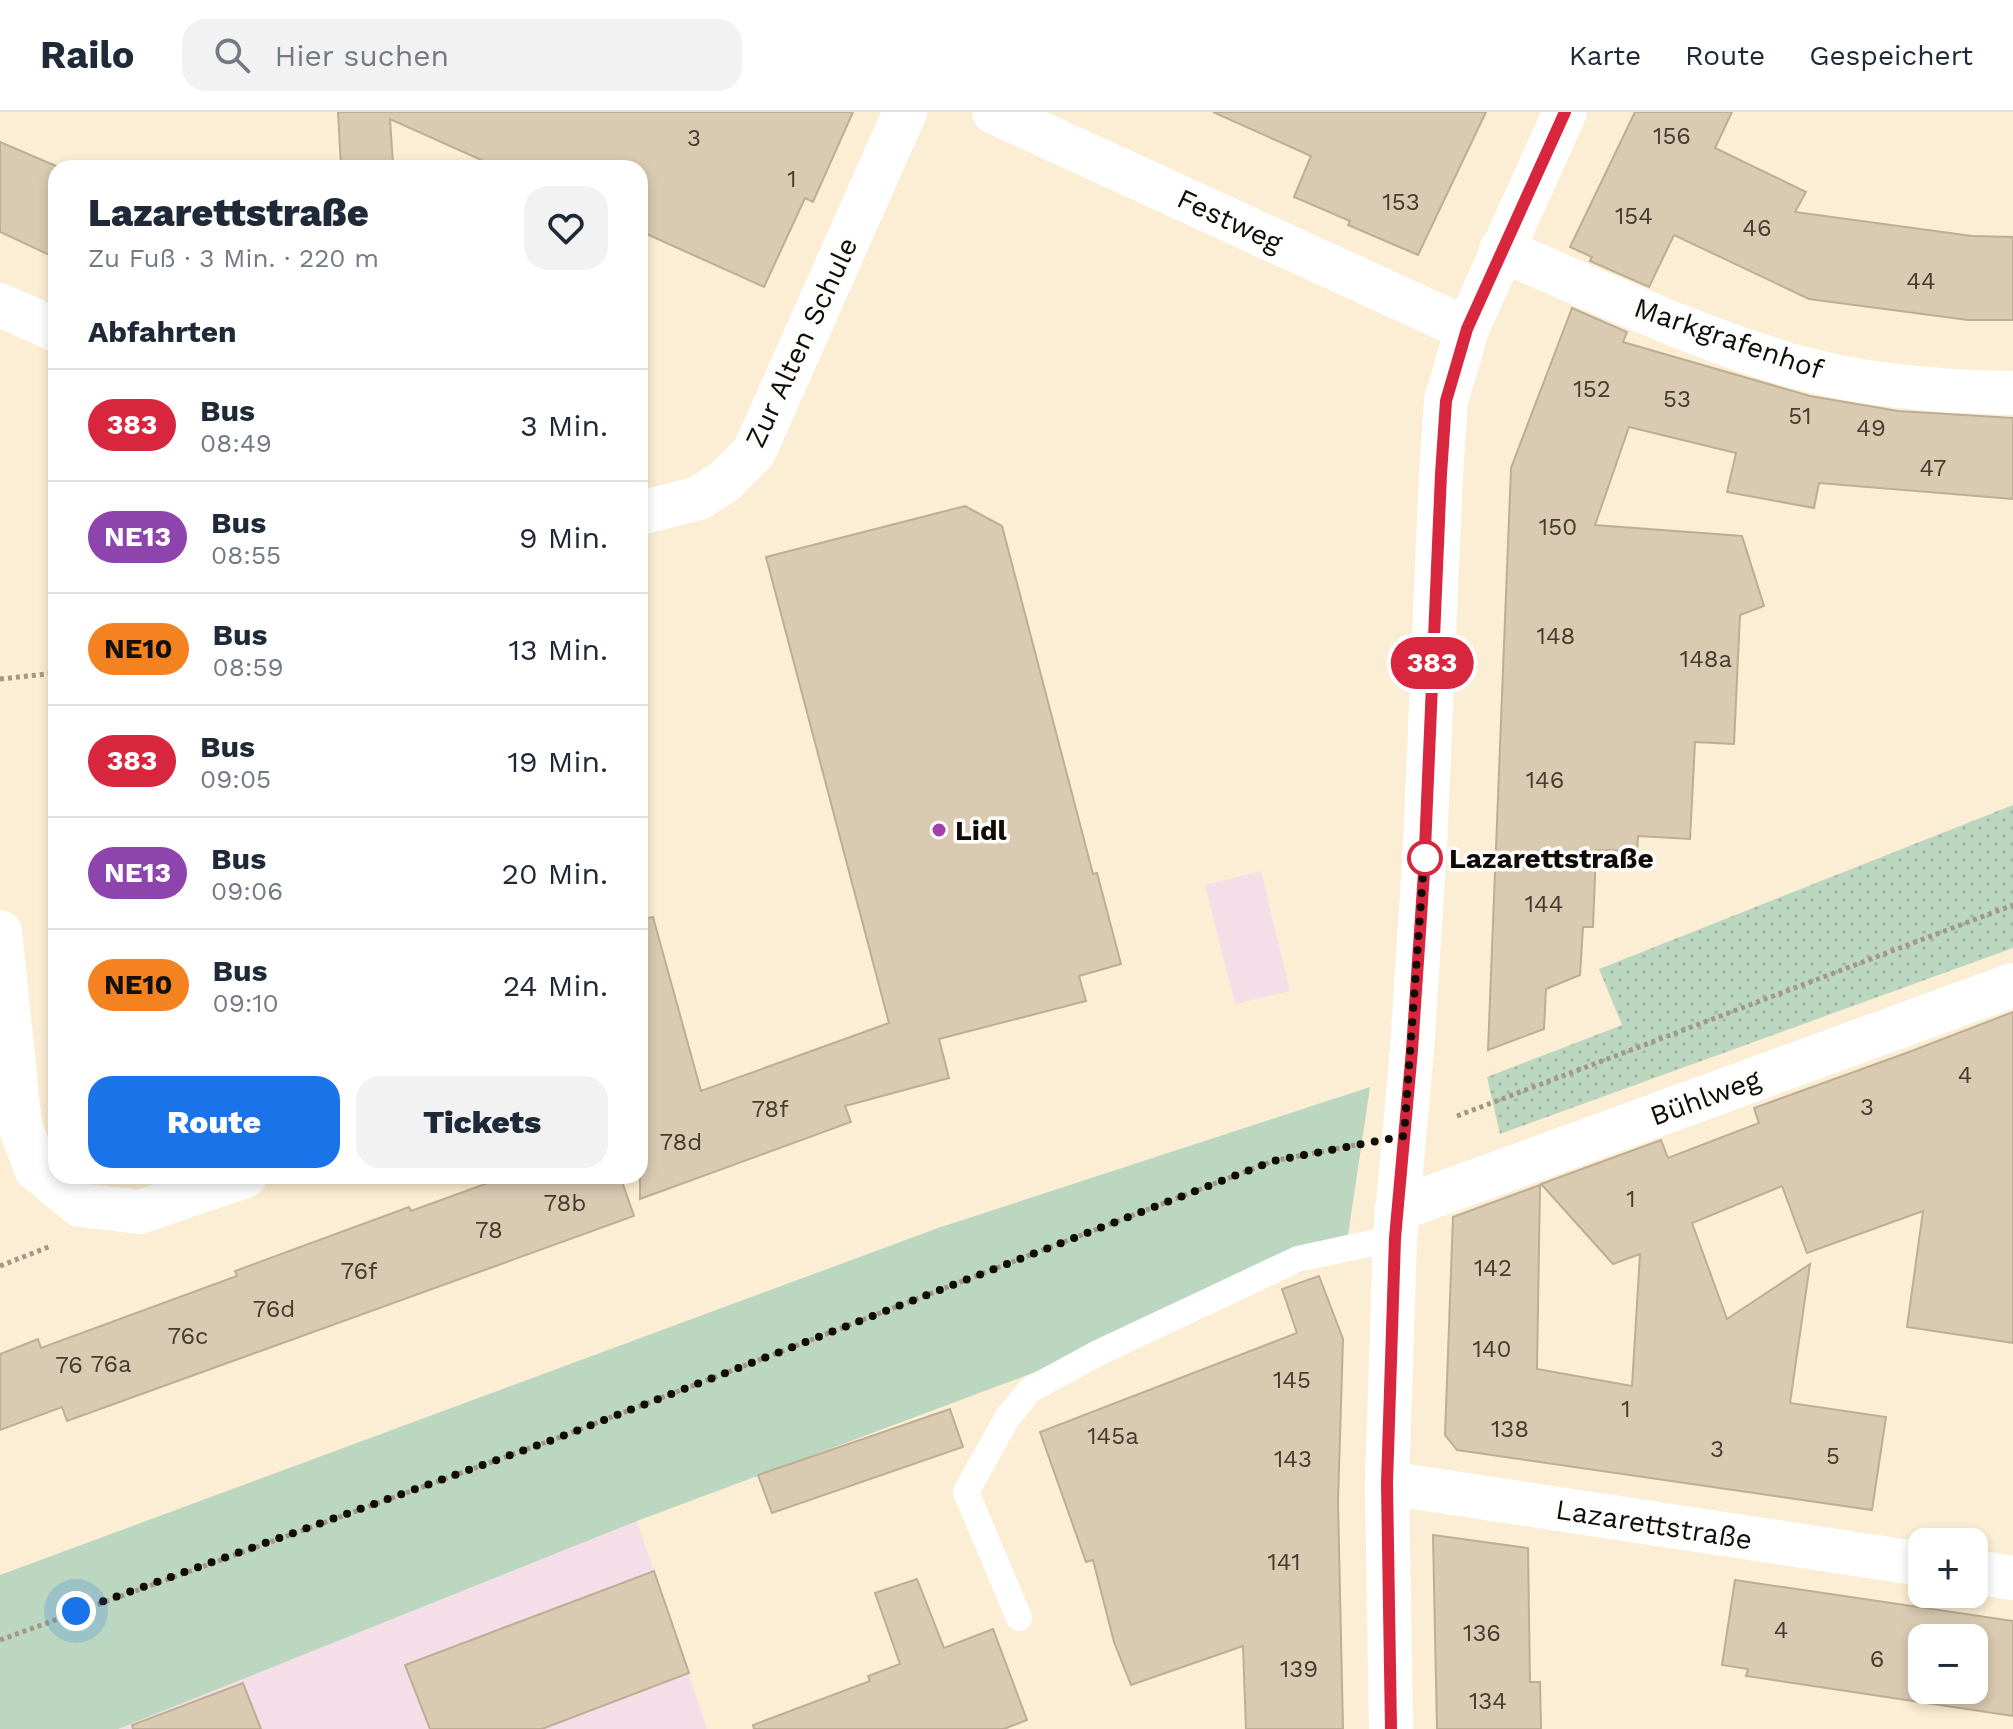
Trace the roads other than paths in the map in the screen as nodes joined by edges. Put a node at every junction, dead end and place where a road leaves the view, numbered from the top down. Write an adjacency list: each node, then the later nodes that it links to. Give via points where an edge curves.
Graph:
1 (905, 112): 7 (street, Zur Alten Schule, via 754,452 699,498)
2 (994, 112): 5 (street, Festweg)
3 (1565, 112): 4 (street)
4 (1501, 250): 5 (street); 6 (street, Markgrafenhof, via 1705,336 1791,366 1929,389)
5 (1467, 329): 13 (street, via 1446,401 1425,846)
6 (2013, 393)
7 (648, 511)
8 (0, 932): 10 (street, via 20,1125 36,1169)
9 (2013, 985): 13 (street, Bühlweg)
10 (48, 1179)
11 (54, 1184): 12 (street, via 80,1205 140,1212)
12 (222, 1184)
13 (1396, 1224): 14 (street); 18 (lane, via 1298,1259 1030,1390 1007,1418 966,1492)
14 (1387, 1483): 15 (street, Lazarettstraße); 19 (street)
15 (1908, 1562)
16 (1988, 1574): 17 (street)
17 (2013, 1578)
18 (1019, 1618)
19 (1391, 1729)

